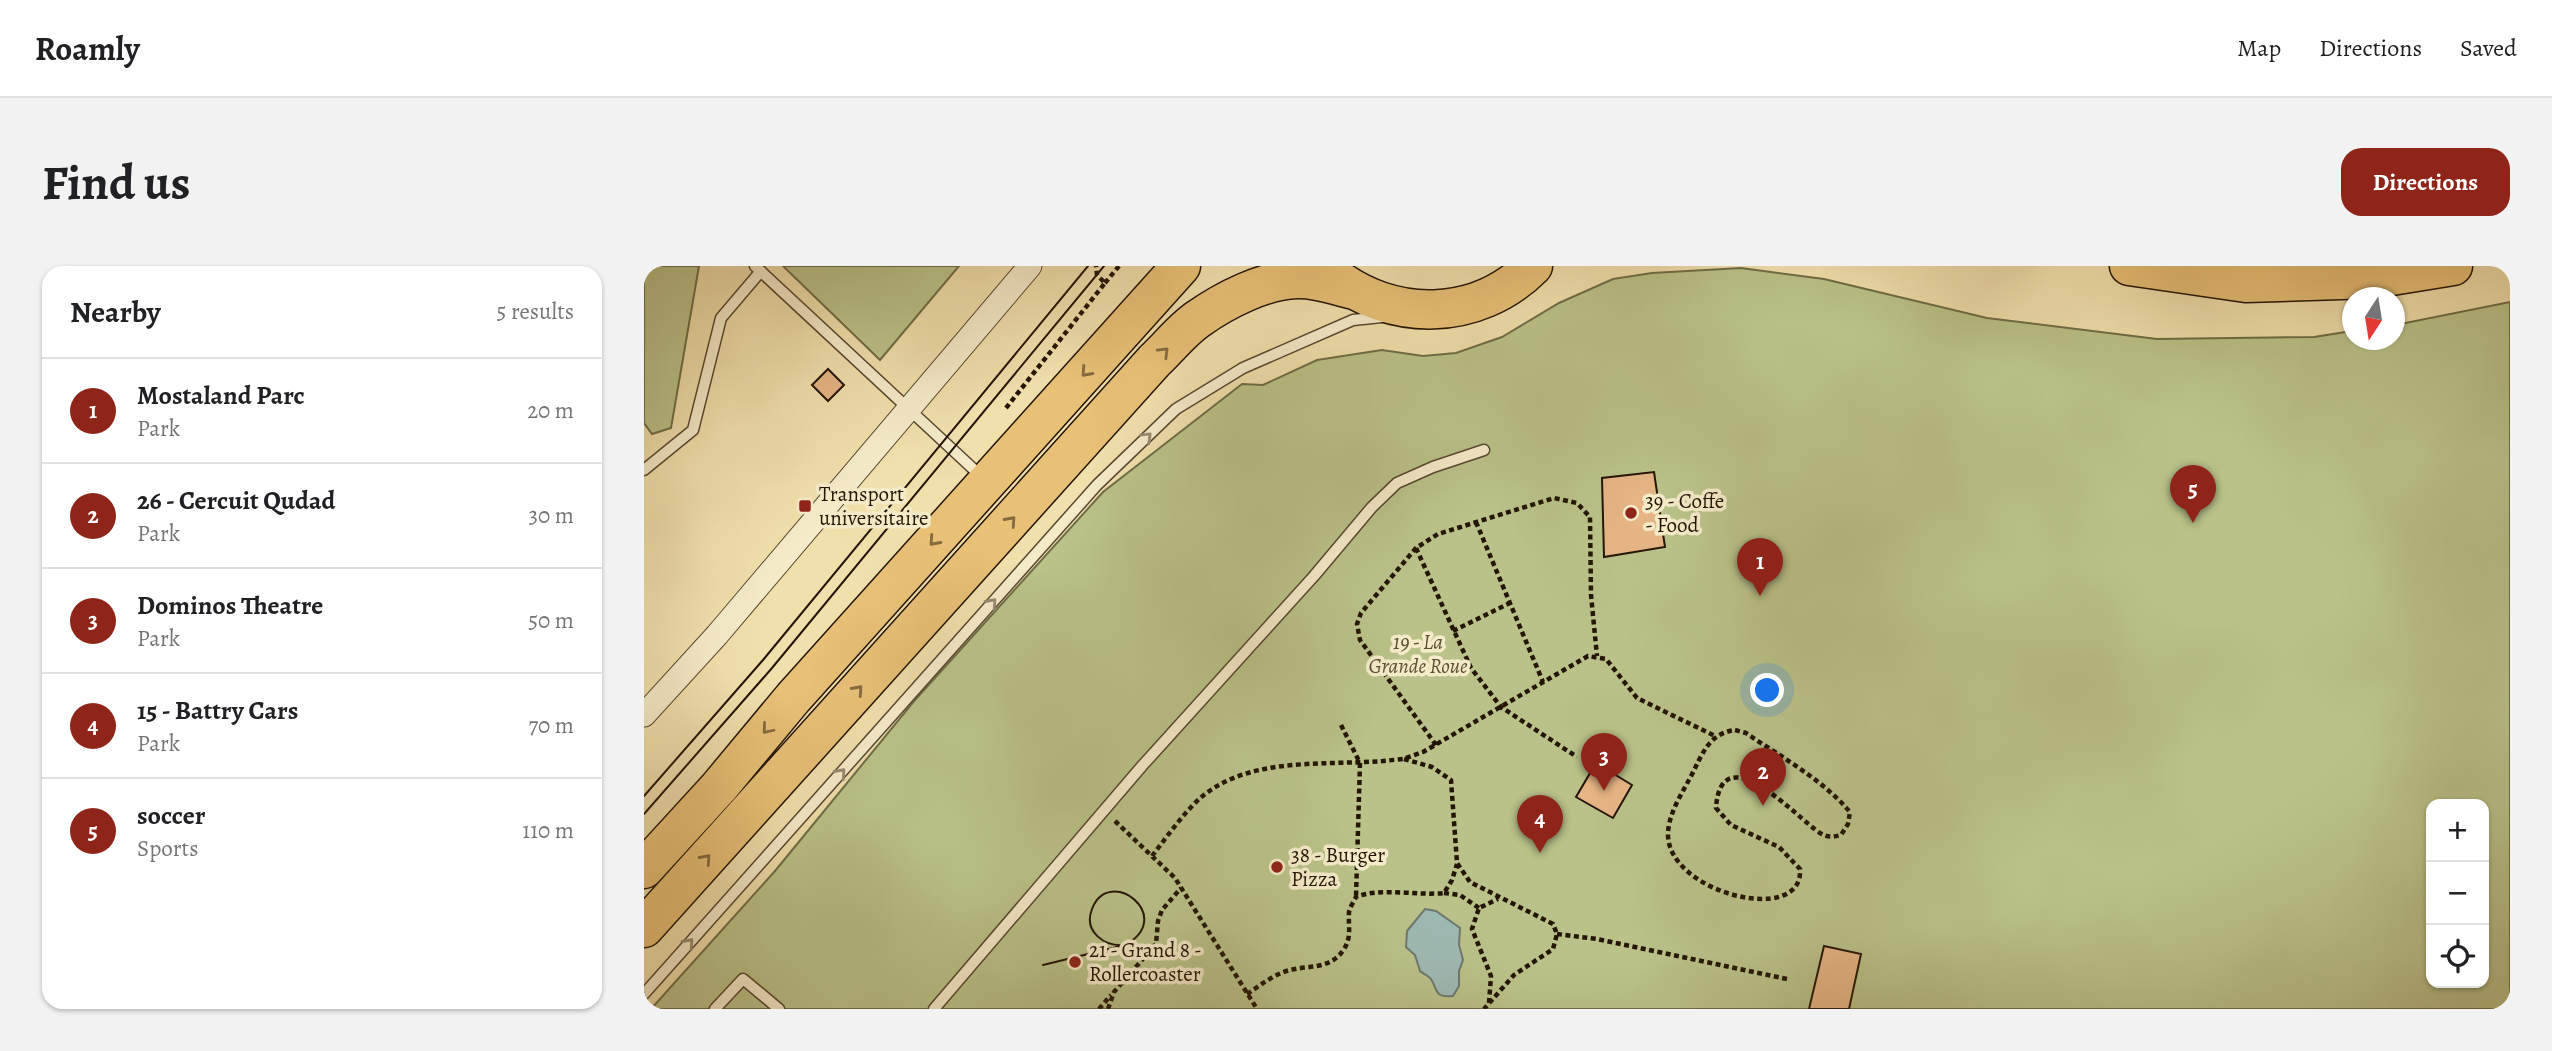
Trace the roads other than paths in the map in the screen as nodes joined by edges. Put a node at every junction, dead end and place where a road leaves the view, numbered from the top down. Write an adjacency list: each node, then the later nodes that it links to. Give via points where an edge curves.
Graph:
1 (1030, 266): 9 (street)
2 (1181, 266): 12 (highway, one-way to 12)
3 (1533, 266): 8 (highway, via 1519,281 1478,302)
4 (2129, 266): 5 (highway, via 2246,283 2373,279)
5 (2453, 266)
6 (758, 269): 9 (lane); 11 (lane, via 720,318 693,430)
7 (1336, 278): 8 (highway, via 1390,306); 15 (highway, one-way to 7, via 1196,320 1265,286)
8 (1433, 311): 16 (lane, one-way to 8, via 1097,485 1176,409 1243,368 1353,320)
9 (907, 408): 12 (lane); 13 (street)
10 (1485, 450): 19 (lane, via 1397,483 1380,499)
11 (644, 470)
12 (987, 482): 14 (highway, one-way to 14)
13 (644, 715)
14 (644, 869)
15 (644, 928)
16 (644, 994)
17 (718, 1008): 18 (lane, via 743,979)
18 (779, 1009)
19 (934, 1009)

